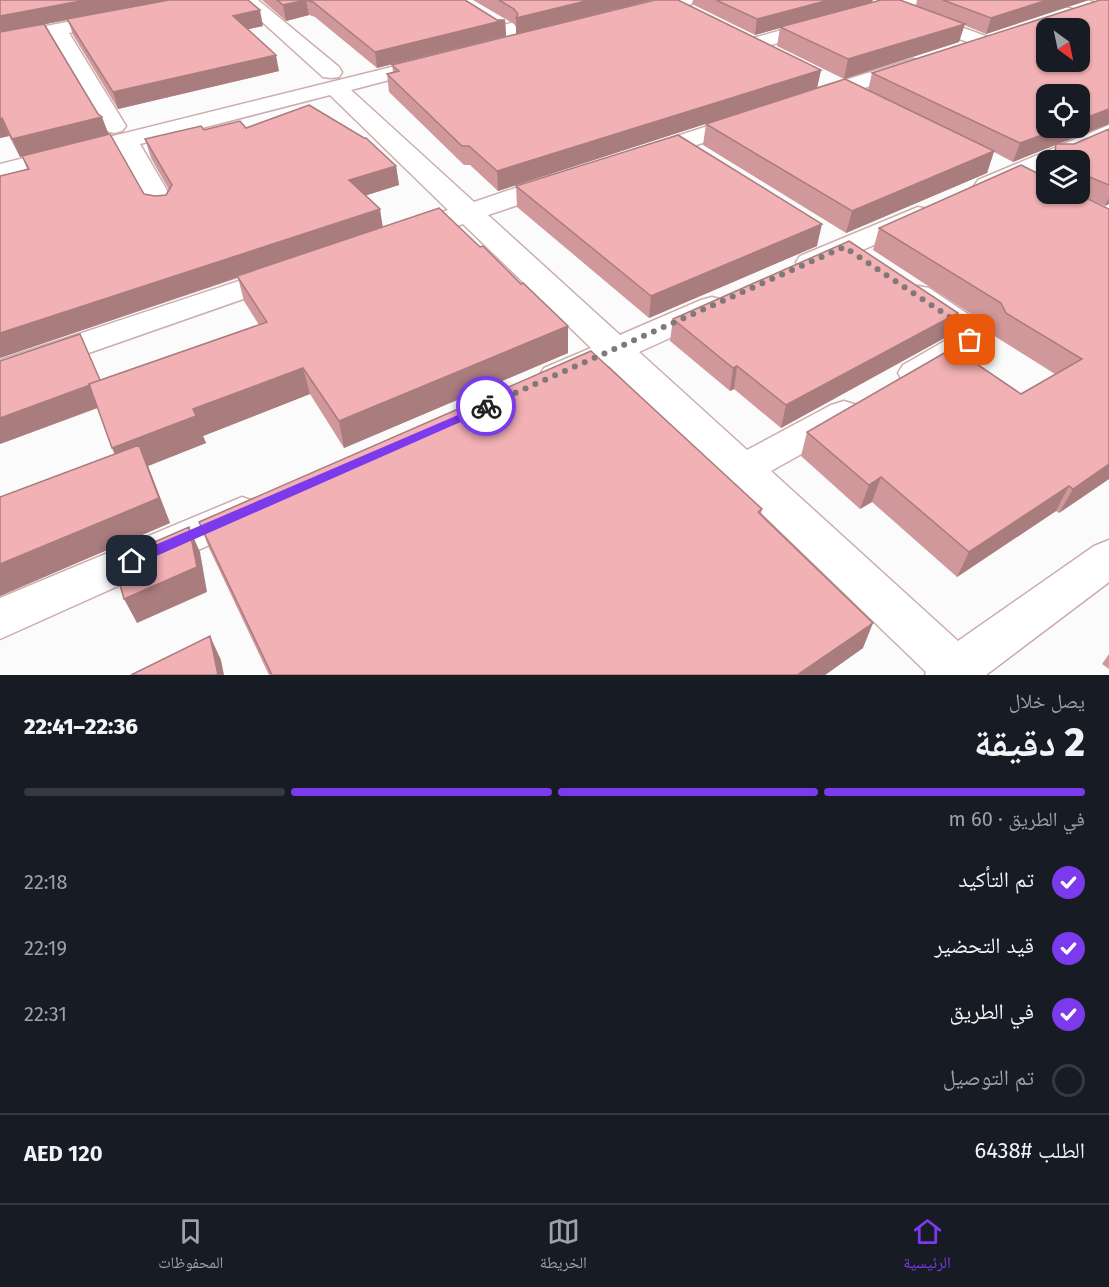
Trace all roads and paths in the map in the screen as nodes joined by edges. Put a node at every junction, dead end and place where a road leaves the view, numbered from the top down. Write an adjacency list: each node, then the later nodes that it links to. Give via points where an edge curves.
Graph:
1 (247, 0): 18 (street)
2 (910, 0): 4 (street)
3 (675, 1): 6 (street); 10 (street)
4 (881, 3): 15 (street); 19 (street, via 995,38)
5 (1095, 6): 9 (street)
6 (620, 7)
7 (127, 16): 11 (street)
8 (486, 18): 12 (street)
9 (1058, 18)
10 (701, 19)
11 (57, 30): 14 (street); 22 (street)
12 (506, 30): 18 (street); 18 (street, via 581,19)
13 (732, 34): 15 (street)
14 (0, 41)
15 (753, 44): 16 (street)
16 (783, 58)
17 (812, 73): 19 (street)
18 (333, 80): 22 (street); 32 (street)
19 (842, 88): 20 (street); 23 (street)
20 (872, 103)
21 (1109, 132): 30 (street)
22 (120, 133): 24 (street); 28 (street); 31 (street)
23 (678, 143): 26 (street); 27 (street)
24 (0, 153)
25 (983, 160): 30 (street)
26 (623, 161)
27 (708, 161)
28 (0, 172)
29 (578, 176): 32 (street)
30 (1026, 181): 35 (street, via 955,200)
31 (162, 206)
32 (467, 212): 34 (street); 39 (street)
33 (815, 228): 35 (street)
34 (389, 239)
35 (844, 247): 37 (street); 42 (street, via 978,336)
36 (312, 266): 40 (street)
37 (778, 276)
38 (735, 296): 39 (street)
39 (615, 351): 41 (street); 42 (street)
40 (0, 372)
41 (527, 389)
42 (742, 470): 46 (street)
43 (274, 499): 45 (street)
44 (1109, 558): 46 (street)
45 (0, 619)
46 (956, 673)

